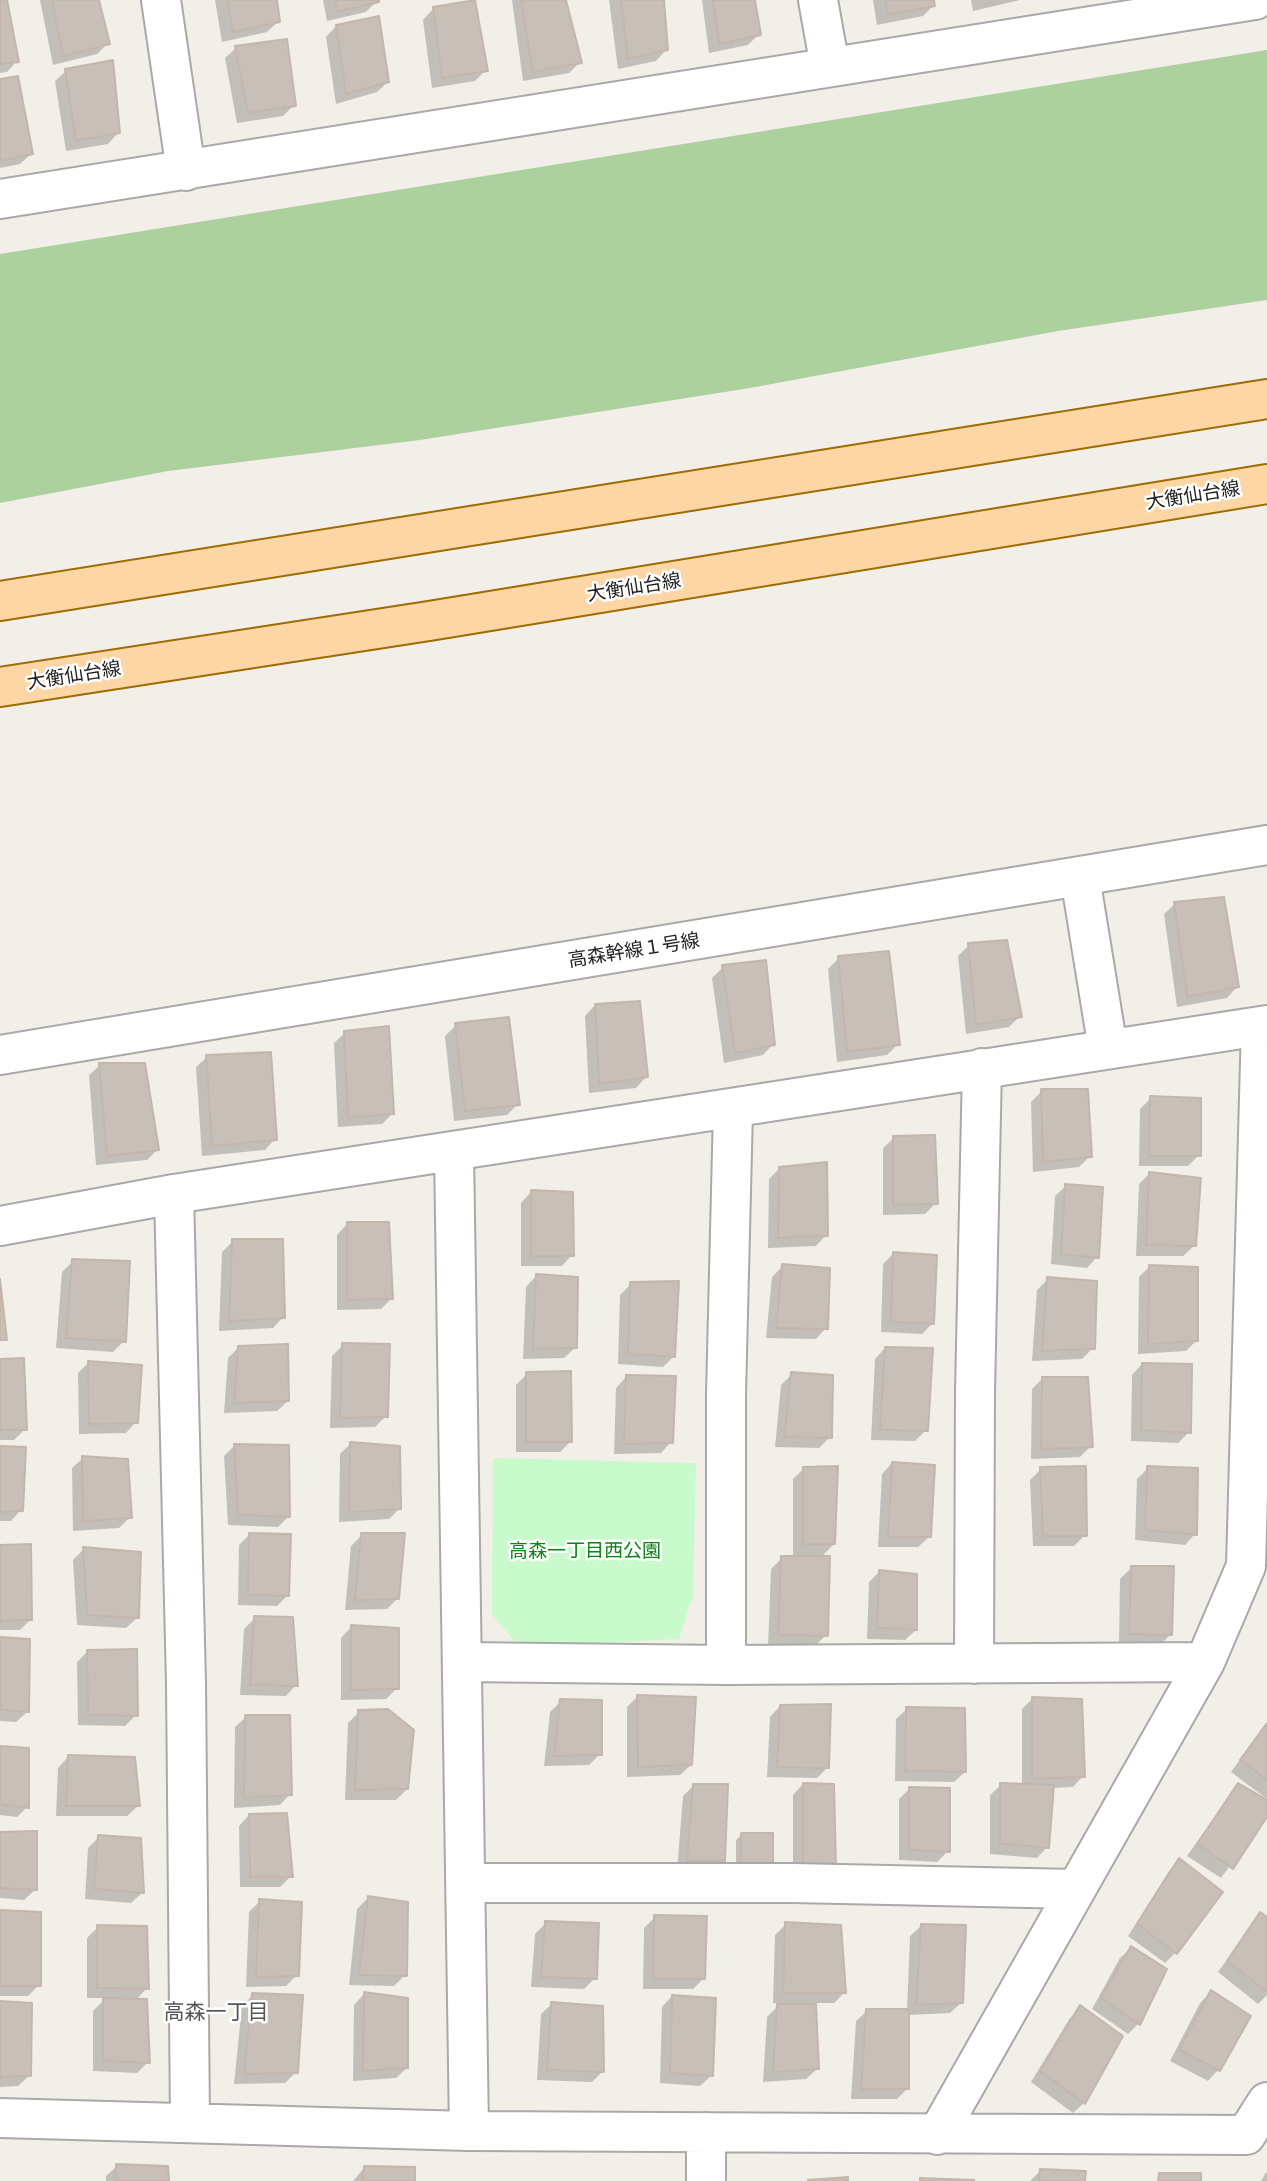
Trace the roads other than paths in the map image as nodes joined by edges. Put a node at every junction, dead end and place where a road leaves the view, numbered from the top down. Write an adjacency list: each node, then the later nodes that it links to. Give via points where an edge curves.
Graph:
1 (161, 0): 5 (street)
2 (818, 0): 4 (street)
3 (1255, 0): 4 (street)
4 (830, 67): 5 (street)
5 (186, 171): 6 (street)
6 (0, 199)
7 (1267, 399): 9 (main road)
8 (1267, 484): 10 (main road, 大衡仙台線)
9 (0, 601)
10 (0, 687)
11 (1267, 845): 12 (street, 高森幹線１号線)
12 (1080, 877): 14 (street); 15 (street, 高森幹線１号線)
13 (1264, 1026): 14 (street); 21 (street)
14 (1108, 1049): 16 (street)
15 (0, 1055)
16 (982, 1068): 17 (street); 24 (street)
17 (733, 1110): 18 (street); 25 (street)
18 (454, 1152): 19 (street); 22 (street)
19 (174, 1194): 20 (street); 30 (street, via 186,1683)
20 (0, 1226)
21 (1258, 1469): 23 (street, via 1246,1566)
22 (462, 1662): 25 (street); 26 (street)
23 (1205, 1662): 24 (street); 27 (street)
24 (974, 1664): 25 (street)
25 (726, 1665)
26 (465, 1883): 27 (street); 31 (street)
27 (1076, 1889): 33 (street)
28 (1267, 2102): 33 (street, via 1246,2135)
29 (0, 2118): 30 (street)
30 (190, 2122): 31 (street)
31 (469, 2131): 32 (street)
32 (706, 2132): 33 (street); 34 (street)
33 (937, 2135)
34 (706, 2181)

